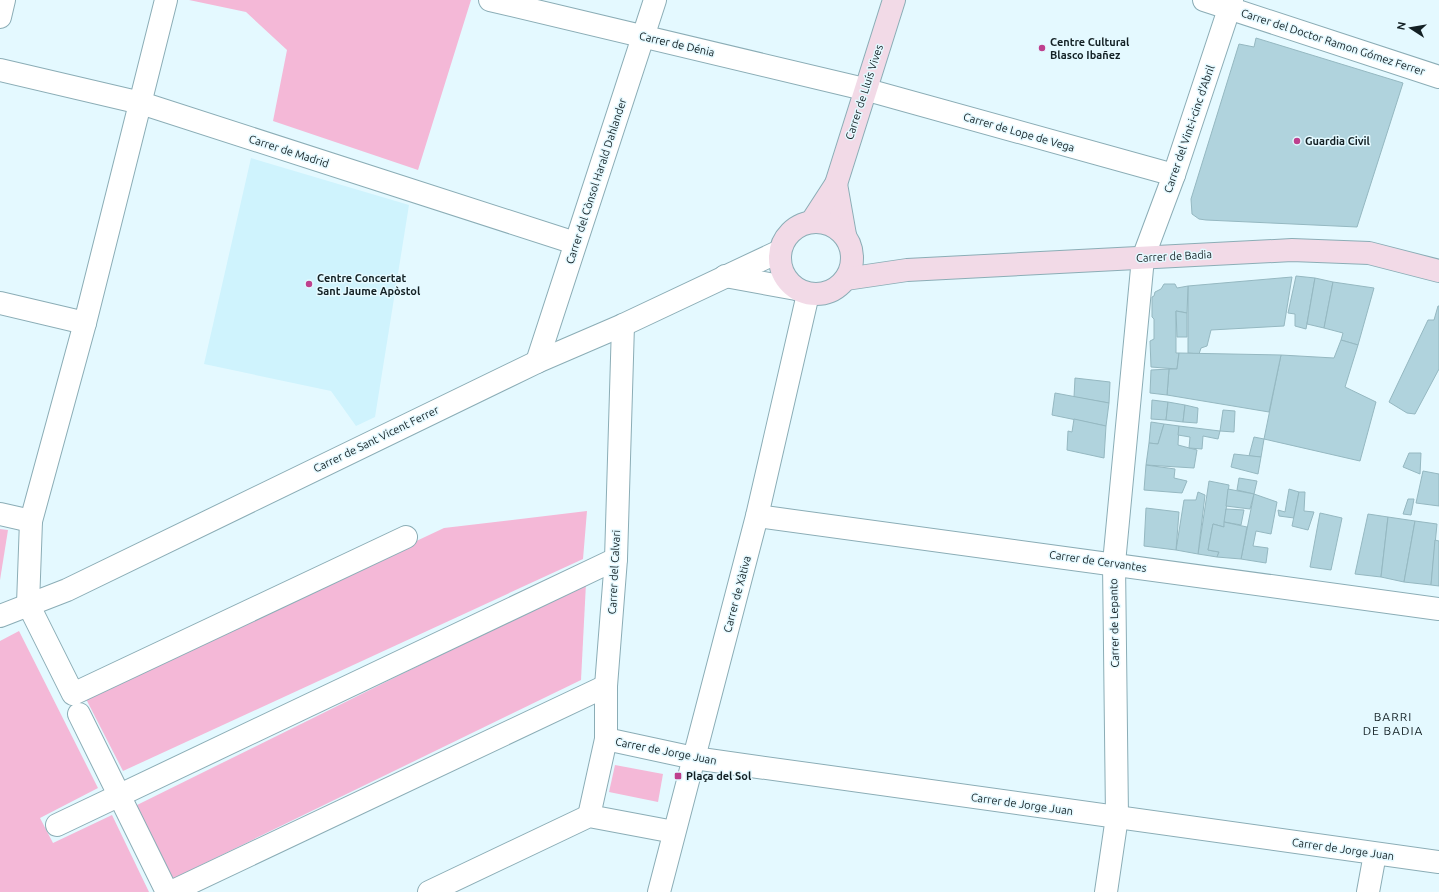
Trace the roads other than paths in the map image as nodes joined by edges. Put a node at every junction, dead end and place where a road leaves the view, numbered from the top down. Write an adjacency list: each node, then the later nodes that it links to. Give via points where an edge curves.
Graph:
1 (4, 0): 8 (street)
2 (166, 0): 13 (street)
3 (490, 0): 9 (street, Carrer de Dénia)
4 (656, 0): 9 (street, Carrer del Cònsol Harald Dahlander)
5 (894, 0): 12 (street, Carrer de Lluís Vives)
6 (1204, 0): 7 (street, Carrer del Doctor Ramon Gómez Ferrer)
7 (1231, 4): 11 (street, Carrer del Doctor Ramon Gómez Ferrer); 14 (street, Carrer del Vint-i-cinc d'Abril)
8 (0, 17)
9 (644, 36): 12 (street, Carrer de Dénia); 18 (street, Carrer del Cònsol Harald Dahlander)
10 (0, 70): 13 (street, Carrer de Madrid)
11 (1439, 77)
12 (864, 89): 14 (street, Carrer de Lope de Vega); 15 (street, Carrer de Lluís Vives)
13 (141, 103): 18 (street, Carrer de Madrid); 28 (street)
14 (1174, 175): 20 (street, Carrer del Vint-i-cinc d'Abril)
15 (836, 184): 16 (street, Carrer de Lluís Vives); 17 (street, Carrer de Lluís Vives)
16 (812, 221): 17 (street, via 836,227); 19 (street, via 792,231 784,240)
17 (845, 235): 21 (street)
18 (575, 243): 30 (street, Carrer del Cònsol Harald Dahlander)
19 (780, 251): 24 (street, Carrer de Sant Vicent Ferrer); 26 (street, via 782,272)
20 (1143, 258): 22 (street, Carrer de Badia); 23 (street, Carrer de Badia, via 1292,250 1369,253); 36 (street, Carrer de Lepanto)
21 (853, 259): 22 (street, Carrer de Badia); 25 (street)
22 (907, 270): 25 (street, Carrer de Badia)
23 (1439, 271)
24 (725, 276): 26 (street); 29 (street, Carrer de Sant Vicent Ferrer)
25 (846, 279): 26 (street, via 829,293 818,295)
26 (802, 291): 32 (street, Carrer de Xàtiva)
27 (0, 303): 28 (street)
28 (85, 324): 33 (street)
29 (623, 325): 30 (street, Carrer de Sant Vicent Ferrer); 35 (street, Carrer del Calvari)
30 (537, 362): 37 (street, Carrer de Sant Vicent Ferrer, via 67,590)
31 (0, 514): 33 (street)
32 (757, 516): 36 (street, Carrer de Cervantes); 43 (street, Carrer de Xàtiva)
33 (32, 521): 37 (street)
34 (406, 537): 37 (street, via 73,694)
35 (616, 559): 40 (street, Carrer del Calvari); 44 (street)
36 (1114, 563): 38 (street, Carrer de Cervantes); 46 (street, Carrer de Lepanto)
37 (28, 604): 39 (street, Carrer de Sant Vicent Ferrer)
38 (1439, 609)
39 (0, 616)
40 (606, 686): 42 (street, Carrer del Calvari); 52 (street)
41 (79, 714): 44 (street)
42 (606, 739): 43 (street, Carrer de Jorge Juan); 45 (street, Carrer del Calvari)
43 (694, 758): 46 (street, Carrer de Jorge Juan); 48 (street, Carrer de Xàtiva)
44 (118, 796): 47 (street); 51 (street)
45 (589, 816): 48 (street); 53 (street)
46 (1117, 817): 49 (street, Carrer de Jorge Juan); 55 (street, Carrer de Lepanto)
47 (57, 825)
48 (674, 832): 54 (street, Carrer de Xàtiva)
49 (1375, 854): 50 (street, Carrer de Jorge Juan); 56 (street)
50 (1439, 862)
51 (167, 892)
52 (171, 892)
53 (429, 892)
54 (659, 892)
55 (1106, 892)
56 (1368, 892)

